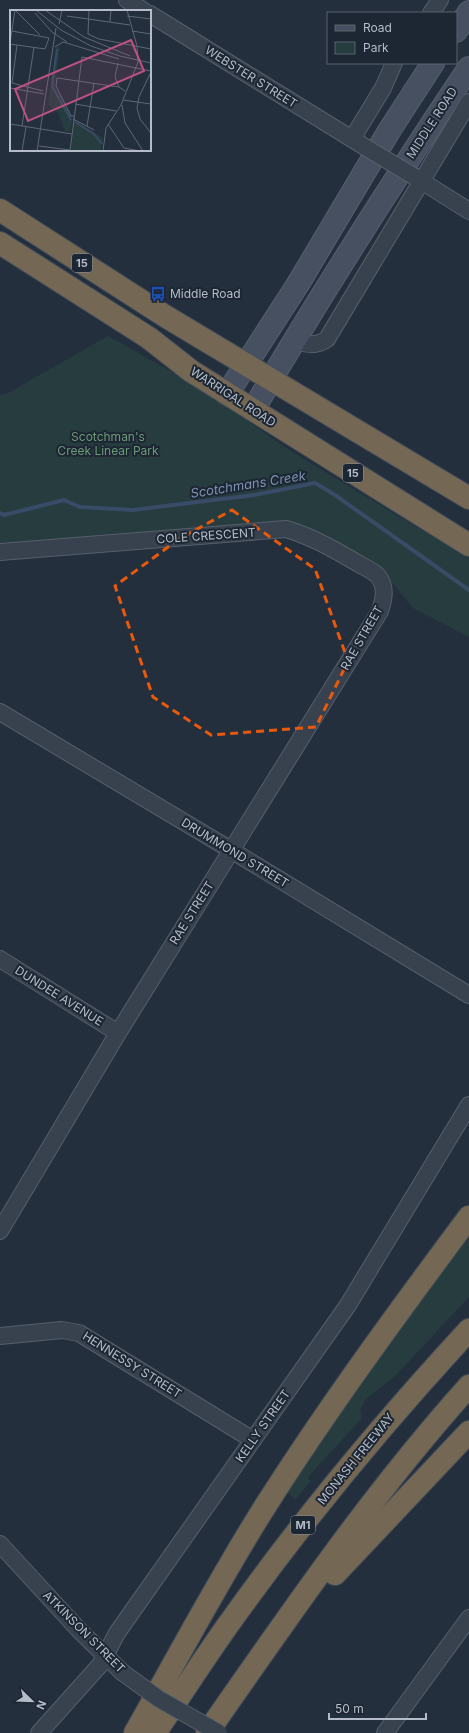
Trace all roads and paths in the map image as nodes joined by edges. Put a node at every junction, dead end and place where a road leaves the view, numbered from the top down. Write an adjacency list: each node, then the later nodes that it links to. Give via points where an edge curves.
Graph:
1 (126, 0): 4 (street)
2 (432, 0): 5 (street)
3 (440, 0): 6 (street)
4 (142, 10)
5 (425, 12)
6 (432, 12)
7 (469, 12): 9 (street)
8 (151, 15): 14 (street, WEBSTER STREET)
9 (457, 29)
10 (394, 64): 14 (street)
11 (432, 64): 20 (street)
12 (469, 68): 19 (street, MIDDLE ROAD)
13 (469, 102): 15 (street, MIDDLE ROAD)
14 (359, 143): 15 (street, WEBSTER STREET, bridge)
15 (418, 179): 17 (street, WEBSTER STREET); 19 (street, MIDDLE ROAD, via 327,339 311,345)
16 (0, 210): 20 (highway, 15, via 165,316)
17 (469, 211)
18 (0, 243): 22 (highway, WARRIGAL ROAD / 15, via 129,325 191,371)
19 (294, 341): 21 (street, MIDDLE ROAD)
20 (246, 364): 21 (highway, 15); 22 (street)
21 (271, 380): 23 (street, MIDDLE ROAD); 24 (highway, 15)
22 (228, 394): 23 (highway, WARRIGAL ROAD / 15)
23 (253, 410): 25 (highway, WARRIGAL ROAD / 15)
24 (469, 498)
25 (469, 545)
26 (0, 552): 27 (street, COLE CRESCENT, via 286,530 306,535 377,575 384,587)
27 (385, 596): 29 (street, RAE STREET, via 380,610)
28 (0, 712): 29 (street, DRUMMOND STREET)
29 (231, 850): 31 (street, DRUMMOND STREET); 32 (street, RAE STREET)
30 (0, 959): 32 (street, DUNDEE AVENUE)
31 (469, 995)
32 (118, 1033): 35 (street, RAE STREET)
33 (469, 1105): 40 (street, KELLY STREET, via 348,1305)
34 (469, 1217): 46 (highway, via 366,1357 266,1506)
35 (0, 1231)
36 (469, 1330): 47 (highway, MONASH FREEWAY / M1, via 410,1394 280,1554)
37 (0, 1336): 40 (street, HENNESSY STREET, via 62,1330 79,1333)
38 (469, 1386): 43 (highway, via 400,1465)
39 (469, 1432): 43 (highway)
40 (253, 1440): 44 (street, KELLY STREET, via 117,1633)
41 (0, 1544): 44 (street, ATKINSON STREET)
42 (469, 1618): 50 (street)
43 (275, 1635): 48 (highway)
44 (105, 1655): 45 (street, KELLY STREET, via 100,1665); 49 (street, ATKINSON STREET, bridge, via 122,1672 159,1699)
45 (39, 1733)
46 (135, 1733)
47 (155, 1733)
48 (207, 1733)
49 (219, 1733)
50 (385, 1733)

